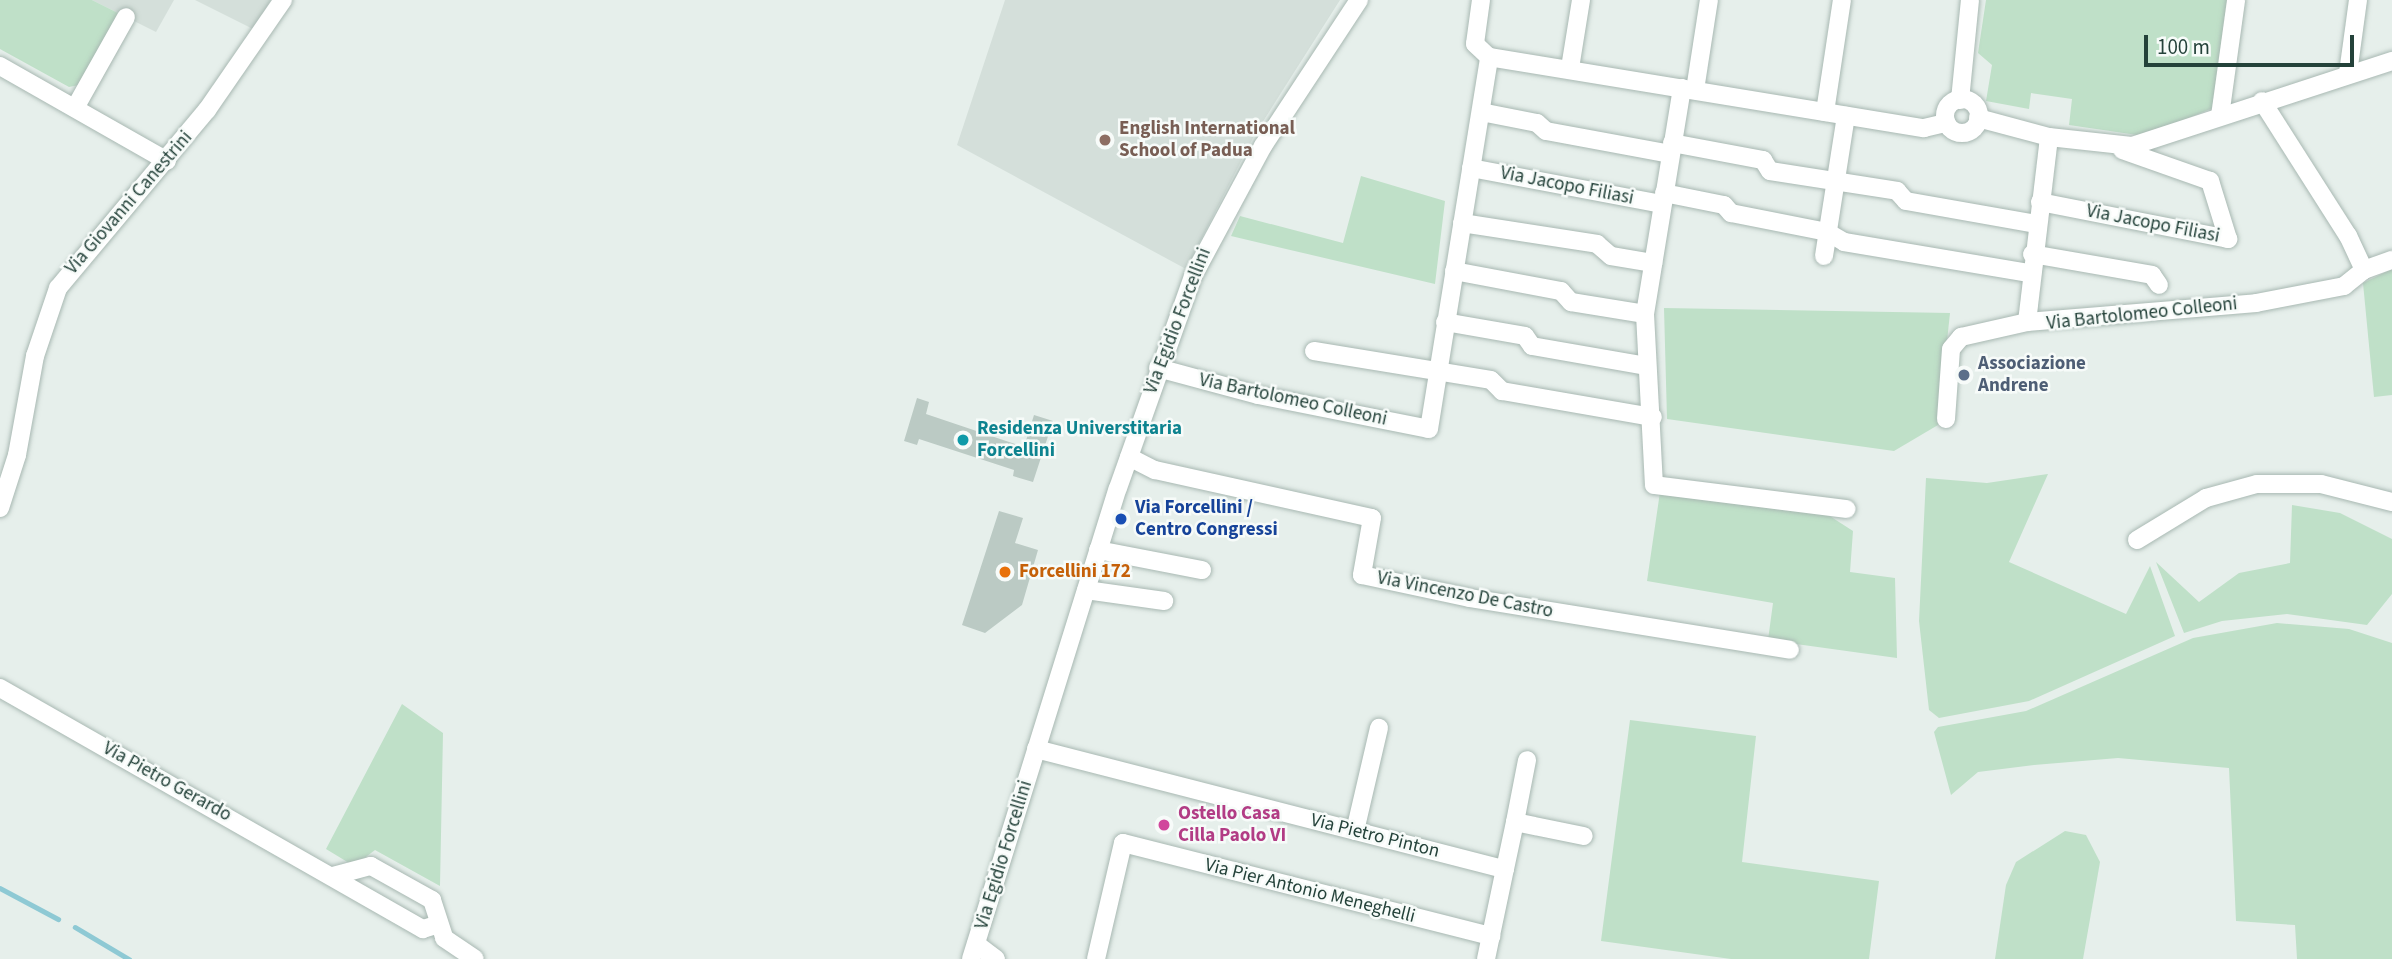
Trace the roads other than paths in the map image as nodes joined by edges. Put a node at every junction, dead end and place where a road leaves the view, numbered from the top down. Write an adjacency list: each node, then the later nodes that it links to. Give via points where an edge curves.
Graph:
1 (284, 0): 29 (street, Via Giovanni Canestrini)
2 (1359, 0): 50 (street, Via Egidio Forcellini, via 1220,220)
3 (1480, 0): 11 (street, via 1475,44)
4 (1581, 0): 14 (street)
5 (1709, 0): 16 (street)
6 (1842, 0): 21 (street)
7 (1970, 0): 17 (street)
8 (2236, 0): 23 (street)
9 (2358, 0): 15 (street)
10 (126, 17): 19 (street)
11 (1489, 57): 14 (street); 20 (street)
12 (2392, 61): 15 (street, Via Jacopo Filiasi)
13 (0, 66): 19 (street)
14 (1570, 68): 16 (street)
15 (2348, 73): 18 (street, Via Jacopo Filiasi)
16 (1688, 89): 21 (street); 28 (street)
17 (1960, 100): 24 (street, Via Jacopo Filiasi, via 1975,106); 25 (street, via 1949,105)
18 (2262, 101): 23 (street, Via Jacopo Filiasi); 41 (street, via 2348,236)
19 (75, 108): 29 (street)
20 (1481, 112): 28 (street, via 1537,123 1546,131); 30 (street)
21 (1825, 112): 22 (street)
22 (1846, 116): 25 (street, via 1924,128); 31 (street)
23 (2220, 116): 27 (street, Via Jacopo Filiasi, via 2142,144)
24 (1979, 118): 25 (street, via 1963,134); 26 (street, Via Jacopo Filiasi)
25 (1945, 122)
26 (2049, 137): 27 (street, Via Jacopo Filiasi); 33 (street)
27 (2112, 146): 33 (street, Via Jacopo Filiasi, via 2210,181 2228,239)
28 (1671, 149): 31 (street, via 1763,160 1770,171); 32 (street)
29 (167, 161): 56 (street, Via Giovanni Canestrini, via 83,253 58,288 35,356 18,455)
30 (1471, 168): 32 (street, Via Jacopo Filiasi); 34 (street)
31 (1835, 182): 35 (street, via 1897,191 1906,201); 36 (street)
32 (1663, 199): 36 (street, Via Jacopo Filiasi, via 1724,205 1731,214); 40 (street)
33 (2040, 202): 35 (street)
34 (1462, 223): 40 (street, via 1597,244 1611,256); 42 (street)
35 (2037, 223): 37 (street)
36 (1827, 232): 38 (street); 43 (street, Via Jacopo Filiasi, via 1844,242)
37 (2032, 254): 43 (street); 44 (street, via 2152,275)
38 (1824, 256)
39 (2392, 260): 41 (street, Via Bartolomeo Colleoni)
40 (1653, 263): 45 (street)
41 (2364, 270): 47 (street, Via Bartolomeo Colleoni, via 2344,286 2256,303)
42 (1454, 271): 45 (street, via 1561,291 1571,302); 46 (street)
43 (2029, 273): 47 (street)
44 (2159, 285)
45 (1645, 314): 49 (street)
46 (1445, 322): 49 (street, via 1525,336 1532,346); 51 (street)
47 (2027, 322): 53 (street, Via Bartolomeo Colleoni, via 1955,342)
48 (1314, 351): 51 (street)
49 (1647, 366): 52 (street)
50 (1158, 368): 51 (street, Via Bartolomeo Colleoni, via 1258,395 1429,429); 54 (street, Via Egidio Forcellini)
51 (1437, 372): 52 (street, via 1491,380 1502,391)
52 (1653, 417): 57 (street, via 1654,485)
53 (1946, 419)
54 (1129, 457): 59 (street, Via Egidio Forcellini); 63 (street, Via Vincenzo De Castro, via 1156,470 1372,518 1362,575 1470,598)
55 (2392, 502): 58 (street, via 2321,484 2257,484 2206,498)
56 (0, 508)
57 (1847, 509)
58 (2137, 540)
59 (1098, 550): 60 (street); 61 (street, Via Egidio Forcellini)
60 (1202, 570)
61 (1086, 590): 62 (street); 66 (street, Via Egidio Forcellini)
62 (1164, 601)
63 (1790, 650)
64 (0, 688): 72 (street, Via Pietro Gerardo)
65 (1379, 728): 69 (street)
66 (1036, 749): 69 (street, Via Pietro Pinton); 75 (street, Via Egidio Forcellini)
67 (1527, 760): 68 (street)
68 (1515, 822): 70 (street); 71 (street)
69 (1355, 831): 71 (street, Via Pietro Pinton)
70 (1584, 836)
71 (1505, 869): 74 (street)
72 (346, 880): 73 (street, Via Pietro Gerardo, via 423,929); 73 (street, via 364,867 375,867 433,901)
73 (440, 932): 76 (street, Via Pietro Gerardo)
74 (1491, 936): 78 (street, Via Pier Antonio Meneghelli, via 1123,844); 79 (street)
75 (974, 951): 77 (street)
76 (468, 955)
77 (996, 959)
78 (1096, 959)
79 (1486, 959)

